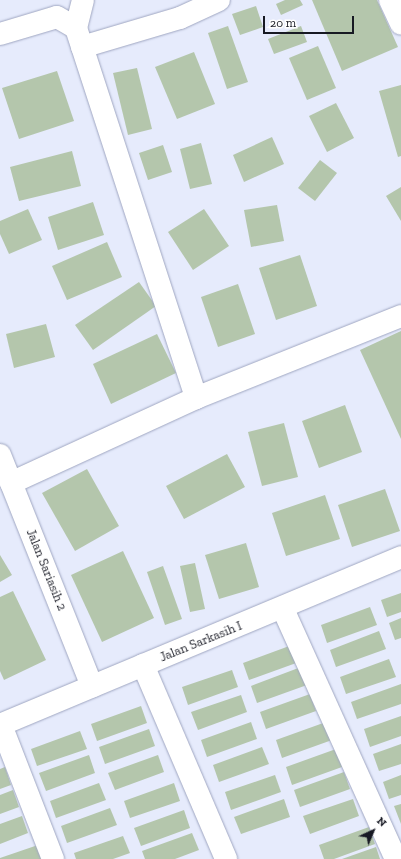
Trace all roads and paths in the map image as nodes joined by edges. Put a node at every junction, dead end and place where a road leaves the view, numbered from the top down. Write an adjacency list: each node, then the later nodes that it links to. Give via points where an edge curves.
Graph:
1 (83, 0): 6 (street)
2 (219, 0): 6 (street, via 180,18)
3 (390, 0): 4 (street)
4 (401, 24)
5 (0, 34): 6 (street, via 57,17)
6 (79, 37): 8 (street)
7 (401, 316): 8 (street)
8 (196, 398): 10 (street)
9 (0, 455): 10 (street, Jalan Sariasih 2)
10 (11, 483): 14 (street, Jalan Sariasih 2)
11 (401, 556): 12 (street, Jalan Sarkasih I)
12 (283, 609): 13 (street, Jalan Sarkasih I); 18 (street)
13 (143, 665): 14 (street, Jalan Sarkasih I); 17 (street)
14 (92, 686): 15 (street, Jalan Sarkasih I)
15 (0, 725): 16 (street)
16 (53, 859)
17 (226, 859)
18 (396, 859)

